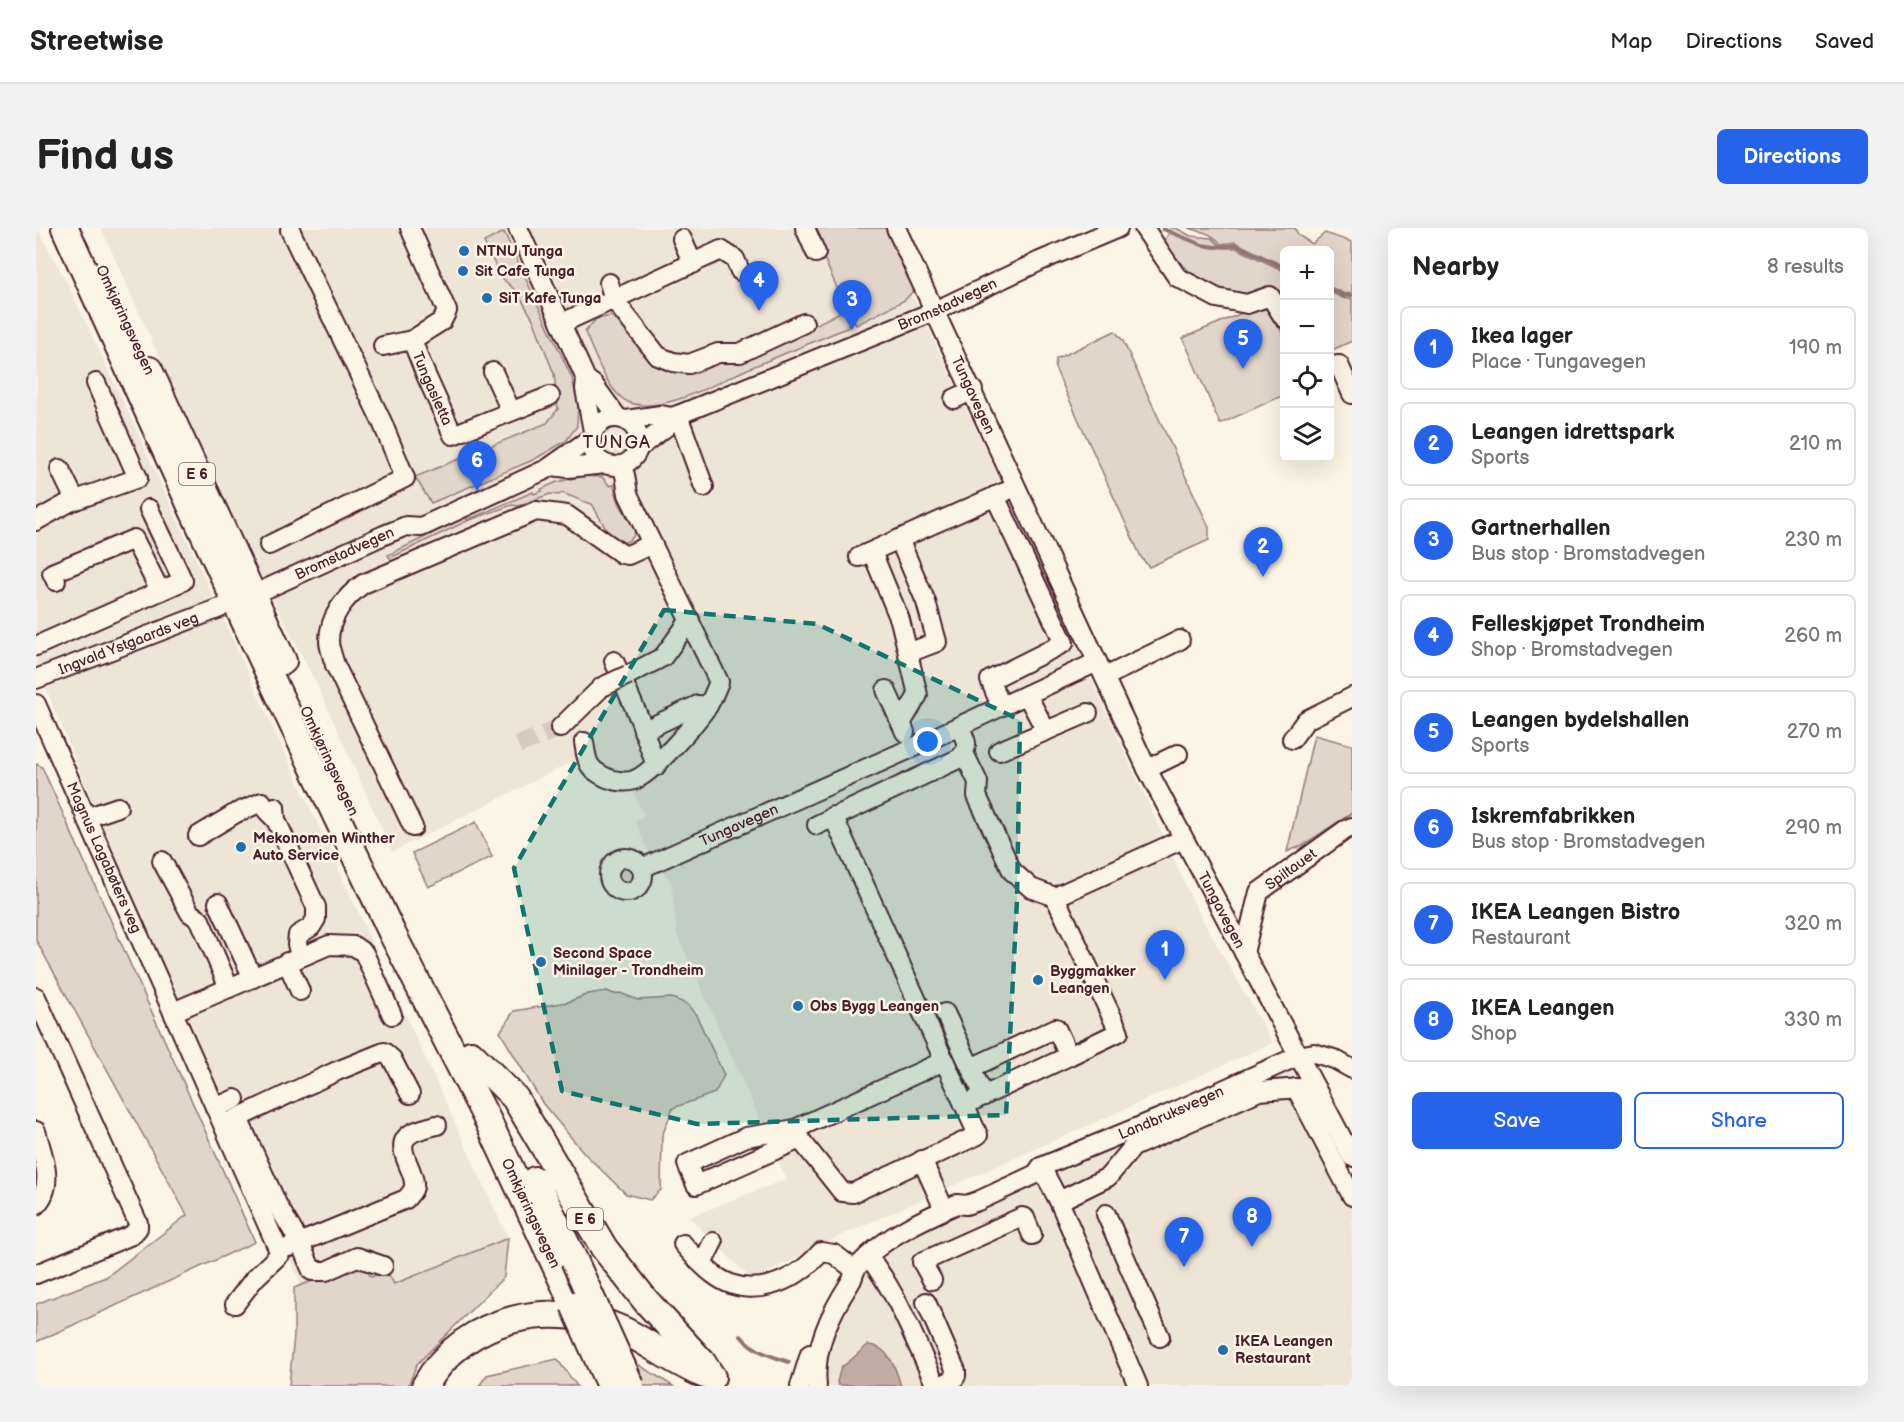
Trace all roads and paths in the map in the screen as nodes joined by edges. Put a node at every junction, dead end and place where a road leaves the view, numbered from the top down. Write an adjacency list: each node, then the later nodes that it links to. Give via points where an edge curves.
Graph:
1 (65, 228): 127 (highway, Omkjøringsvegen / E 6, via 393,935)
2 (84, 228): 96 (highway, Omkjøringsvegen / E 6, via 383,876)
3 (291, 228): 45 (street, via 405,478)
4 (410, 228): 19 (street, Tungasletta, via 447,311 442,321)
5 (518, 228): 17 (street)
6 (805, 228): 11 (street)
7 (896, 228): 15 (street, Tungavegen)
8 (1118, 228): 15 (street, Bromstadvegen)
9 (1144, 228): 16 (street, via 1177,277 1217,298 1247,304 1270,296)
10 (682, 239): 12 (street)
11 (816, 253)
12 (693, 264): 13 (street, via 721,250 735,259); 14 (street)
13 (740, 271)
14 (612, 292): 17 (street); 18 (street, via 658,356 681,363 689,364 718,352 741,353)
15 (935, 311): 25 (street, Tungavegen); 30 (street, Bromstadvegen)
16 (1280, 312)
17 (562, 323): 23 (street)
18 (804, 323)
19 (412, 340): 20 (street); 29 (street, Tungasletta, via 453,435)
20 (383, 346)
21 (1334, 366): 26 (street, via 1339,365)
22 (493, 372): 29 (street)
23 (586, 379): 31 (street); 32 (street)
24 (96, 383): 40 (street, via 138,478)
25 (973, 390): 28 (street); 38 (street, Tungavegen)
26 (1352, 393)
27 (550, 396): 29 (street, Tungasletta)
28 (954, 399)
29 (511, 411)
30 (675, 416): 31 (street, Bromstadvegen); 33 (street, Bromstadvegen); 37 (street)
31 (622, 419): 32 (street, via 603,421); 33 (street, via 636,431)
32 (592, 435): 34 (street, via 593,453); 35 (street, Bromstadvegen)
33 (638, 448): 34 (street, via 633,458)
34 (613, 464): 35 (street, Bromstadvegen); 44 (street, via 625,475 628,494)
35 (552, 466): 47 (street, Bromstadvegen, via 421,527 406,526)
36 (60, 468): 40 (street)
37 (704, 487)
38 (1017, 487): 39 (street); 55 (street, Tungavegen)
39 (995, 496): 43 (street); 62 (street, via 1064,643 990,680)
40 (75, 500): 42 (street)
41 (149, 509): 48 (street, via 183,581)
42 (36, 521)
43 (899, 539): 53 (street, via 926,602 937,642); 53 (street, via 865,555 900,621)
44 (652, 544): 50 (street); 79 (street, via 622,554 567,515 536,511 353,591 332,621 329,642 335,665)
45 (269, 545)
46 (56, 580): 48 (street, via 52,573 134,539)
47 (268, 588)
48 (160, 591): 52 (street)
49 (220, 608): 56 (street, Ingvald Ystgaards veg)
50 (690, 620): 61 (street, via 719,682); 66 (street, bridge, via 663,657 602,687)
51 (1180, 640): 55 (street)
52 (36, 646)
53 (908, 653): 64 (street, via 918,695)
54 (614, 661): 67 (street)
55 (1101, 670): 58 (street, Tungavegen); 76 (street, Tungavegen)
56 (36, 679)
57 (886, 690): 64 (street)
58 (1027, 694): 62 (street, Tungavegen); 68 (street)
59 (1352, 697): 69 (street, via 1306,720)
60 (36, 704): 78 (street, Magnus Lagabøters veg)
61 (708, 706): 67 (street, via 698,705); 75 (street)
62 (1001, 706): 65 (street, Tungavegen)
63 (1088, 713): 68 (street)
64 (902, 722): 71 (street)
65 (959, 726): 71 (street, Tungavegen); 73 (street, via 967,742)
66 (560, 728)
67 (643, 731): 75 (street)
68 (1046, 731): 72 (street)
69 (1292, 739)
70 (584, 742): 75 (street, via 587,764 614,781 634,780)
71 (912, 748): 84 (street, Tungavegen)
72 (999, 752)
73 (964, 753): 85 (street, via 978,782 977,796 1012,871 1031,888); 99 (street, via 825,820)
74 (1178, 754): 76 (street)
75 (656, 766)
76 (1147, 770): 82 (street, Tungavegen)
77 (118, 807): 78 (street)
78 (86, 818): 93 (street, Magnus Lagabøters veg)
79 (413, 827)
80 (1352, 827): 87 (street, Spiltauet, via 1259,892)
81 (198, 836): 88 (street, via 262,802 268,812 276,813 316,907 311,927 298,935)
82 (1183, 838): 85 (street); 87 (street, Tungavegen)
83 (162, 861): 90 (street, via 190,913 200,920)
84 (642, 868)
85 (1055, 897): 97 (street, via 1119,1032)
86 (218, 903): 89 (street)
87 (1244, 953): 98 (street, Tungavegen)
88 (293, 959): 89 (street); 91 (street); 95 (street, via 330,945 354,946 364,953)
89 (253, 978): 90 (street)
90 (230, 988): 93 (street)
91 (300, 991)
92 (36, 997): 131 (street, via 138,1228 132,1235)
93 (173, 1012): 108 (street, Magnus Lagabøters veg)
94 (945, 1013): 100 (street)
95 (392, 1015)
96 (471, 1054): 127 (highway, Omkjøringsvegen / E 6, via 503,1114); 136 (highway, E 6, via 515,1098 604,1248 702,1362)
97 (1069, 1056): 100 (street, via 1056,1028); 105 (street)
98 (1298, 1056): 101 (street, via 1314,1053); 102 (street, Tungavegen); 115 (street, Landbruksvegen)
99 (944, 1062): 107 (street); 112 (street)
100 (971, 1068): 105 (street)
101 (1352, 1069)
102 (1315, 1087): 103 (street); 113 (street, Tungavegen)
103 (1296, 1088): 116 (street); 117 (street, via 1259,1091 1133,1147 1108,1177)
104 (410, 1094): 109 (street, via 392,1059 384,1052)
105 (984, 1096): 107 (street)
106 (235, 1099): 108 (street)
107 (964, 1105): 114 (street, via 978,1135)
108 (215, 1108): 109 (street, Magnus Lagabøters veg)
109 (231, 1121): 123 (street); 125 (street, Magnus Lagabøters veg)
110 (437, 1125): 123 (street, via 411,1133 402,1148 414,1183 406,1199)
111 (36, 1131): 118 (street, via 46,1176 45,1191)
112 (798, 1134): 112 (street, via 746,1137 687,1164 696,1185); 114 (street, via 843,1192 853,1193)
113 (1352, 1157)
114 (922, 1160): 119 (street)
115 (1041, 1167): 117 (street); 119 (street, Landbruksvegen, via 1036,1174 978,1201)
116 (1352, 1196)
117 (1059, 1200): 144 (street)
118 (36, 1205)
119 (951, 1206): 126 (street, Landbruksvegen, via 906,1228)
120 (1106, 1214): 135 (street)
121 (1032, 1235): 132 (street, via 1022,1216 922,1262)
122 (713, 1242): 128 (street)
123 (300, 1243): 125 (street); 129 (street, via 312,1271 326,1271 357,1257)
124 (683, 1244): 128 (street)
125 (280, 1253): 134 (street)
126 (868, 1256): 130 (street, Landbruksvegen); 143 (street, via 891,1291)
127 (565, 1261): 139 (highway, Omkjøringsvegen / E 6, bridge); 140 (highway, Omkjøringsvegen / E 6, bridge)
128 (702, 1264): 130 (street, via 723,1280 761,1288 778,1284 811,1264 818,1246)
129 (383, 1266)
130 (855, 1270): 141 (street, Landbruksvegen, via 845,1271 828,1297); 142 (street, Landbruksvegen, via 821,1342)
131 (36, 1274)
132 (932, 1280)
133 (926, 1302): 143 (street, via 956,1371 953,1380)
134 (235, 1304)
135 (1160, 1337)
136 (711, 1383): 137 (highway, via 625,1331 556,1313 511,1319 472,1336 442,1361); 138 (highway, via 616,1341 562,1330 502,1340 469,1359)
137 (425, 1386)
138 (444, 1386)
139 (610, 1386)
140 (632, 1386)
141 (800, 1386)
142 (817, 1386)
143 (937, 1386)
144 (1138, 1386)

